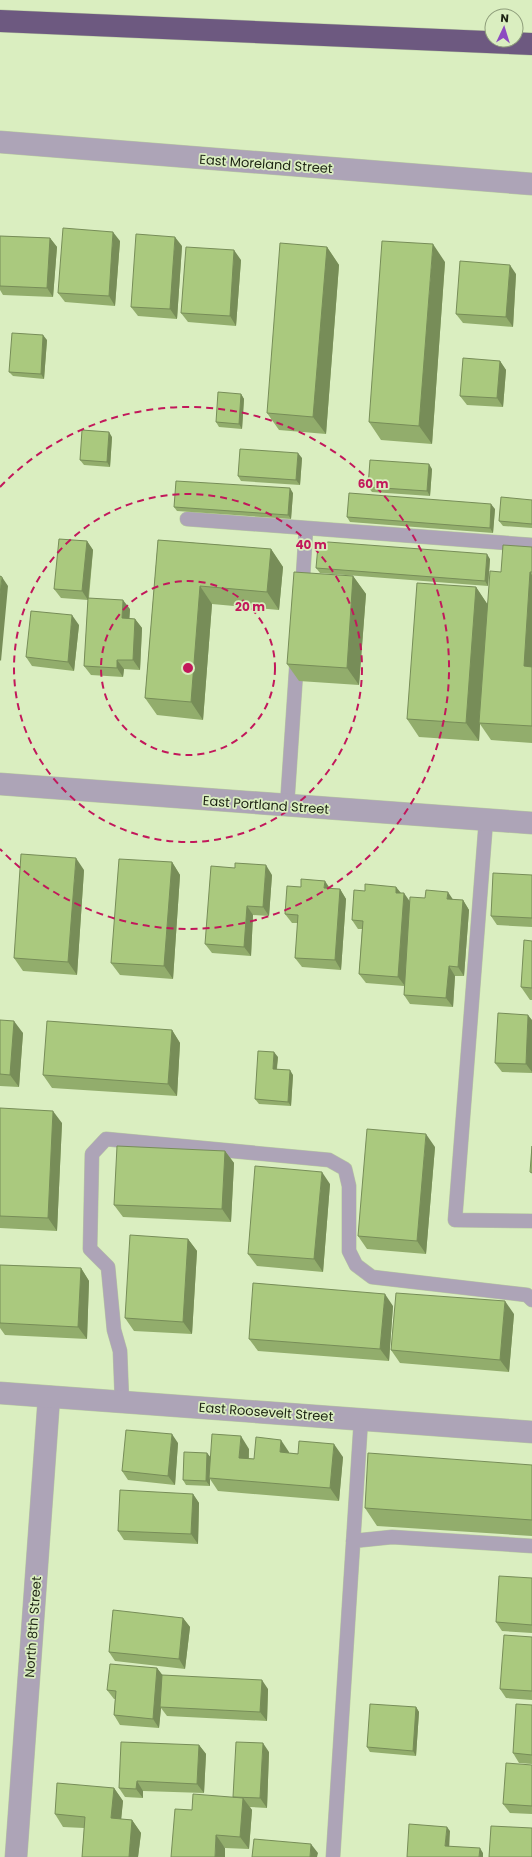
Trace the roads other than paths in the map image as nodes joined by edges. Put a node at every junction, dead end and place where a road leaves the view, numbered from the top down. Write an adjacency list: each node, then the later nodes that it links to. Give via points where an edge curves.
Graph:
1 (0, 22): 2 (highway)
2 (50, 25): 3 (highway); 4 (highway)
3 (0, 33)
4 (532, 44)
5 (0, 142): 6 (street, East Moreland Street)
6 (532, 184)
7 (187, 519): 8 (lane)
8 (306, 528): 9 (lane); 10 (lane)
9 (532, 545)
10 (301, 608)
11 (298, 647): 13 (lane)
12 (0, 784): 13 (street, East Portland Street)
13 (287, 806): 14 (street, East Portland Street)
14 (486, 820): 15 (street, East Portland Street); 16 (lane, via 455,1220)
15 (532, 823)
16 (532, 1221)
17 (532, 1300): 20 (lane, via 526,1295 372,1277 356,1265 349,1252 350,1186 345,1169 329,1160 106,1139 92,1154 90,1249 108,1267 114,1330 120,1351)
18 (0, 1393): 19 (street, East Roosevelt Street)
19 (49, 1397): 20 (street, East Roosevelt Street); 25 (street, North 8th Street)
20 (122, 1402): 21 (street, East Roosevelt Street)
21 (361, 1419): 22 (street, East Roosevelt Street); 23 (lane)
22 (532, 1432)
23 (353, 1541): 24 (lane, via 392,1537); 26 (lane)
24 (532, 1546)
25 (16, 1857)
26 (334, 1857)

